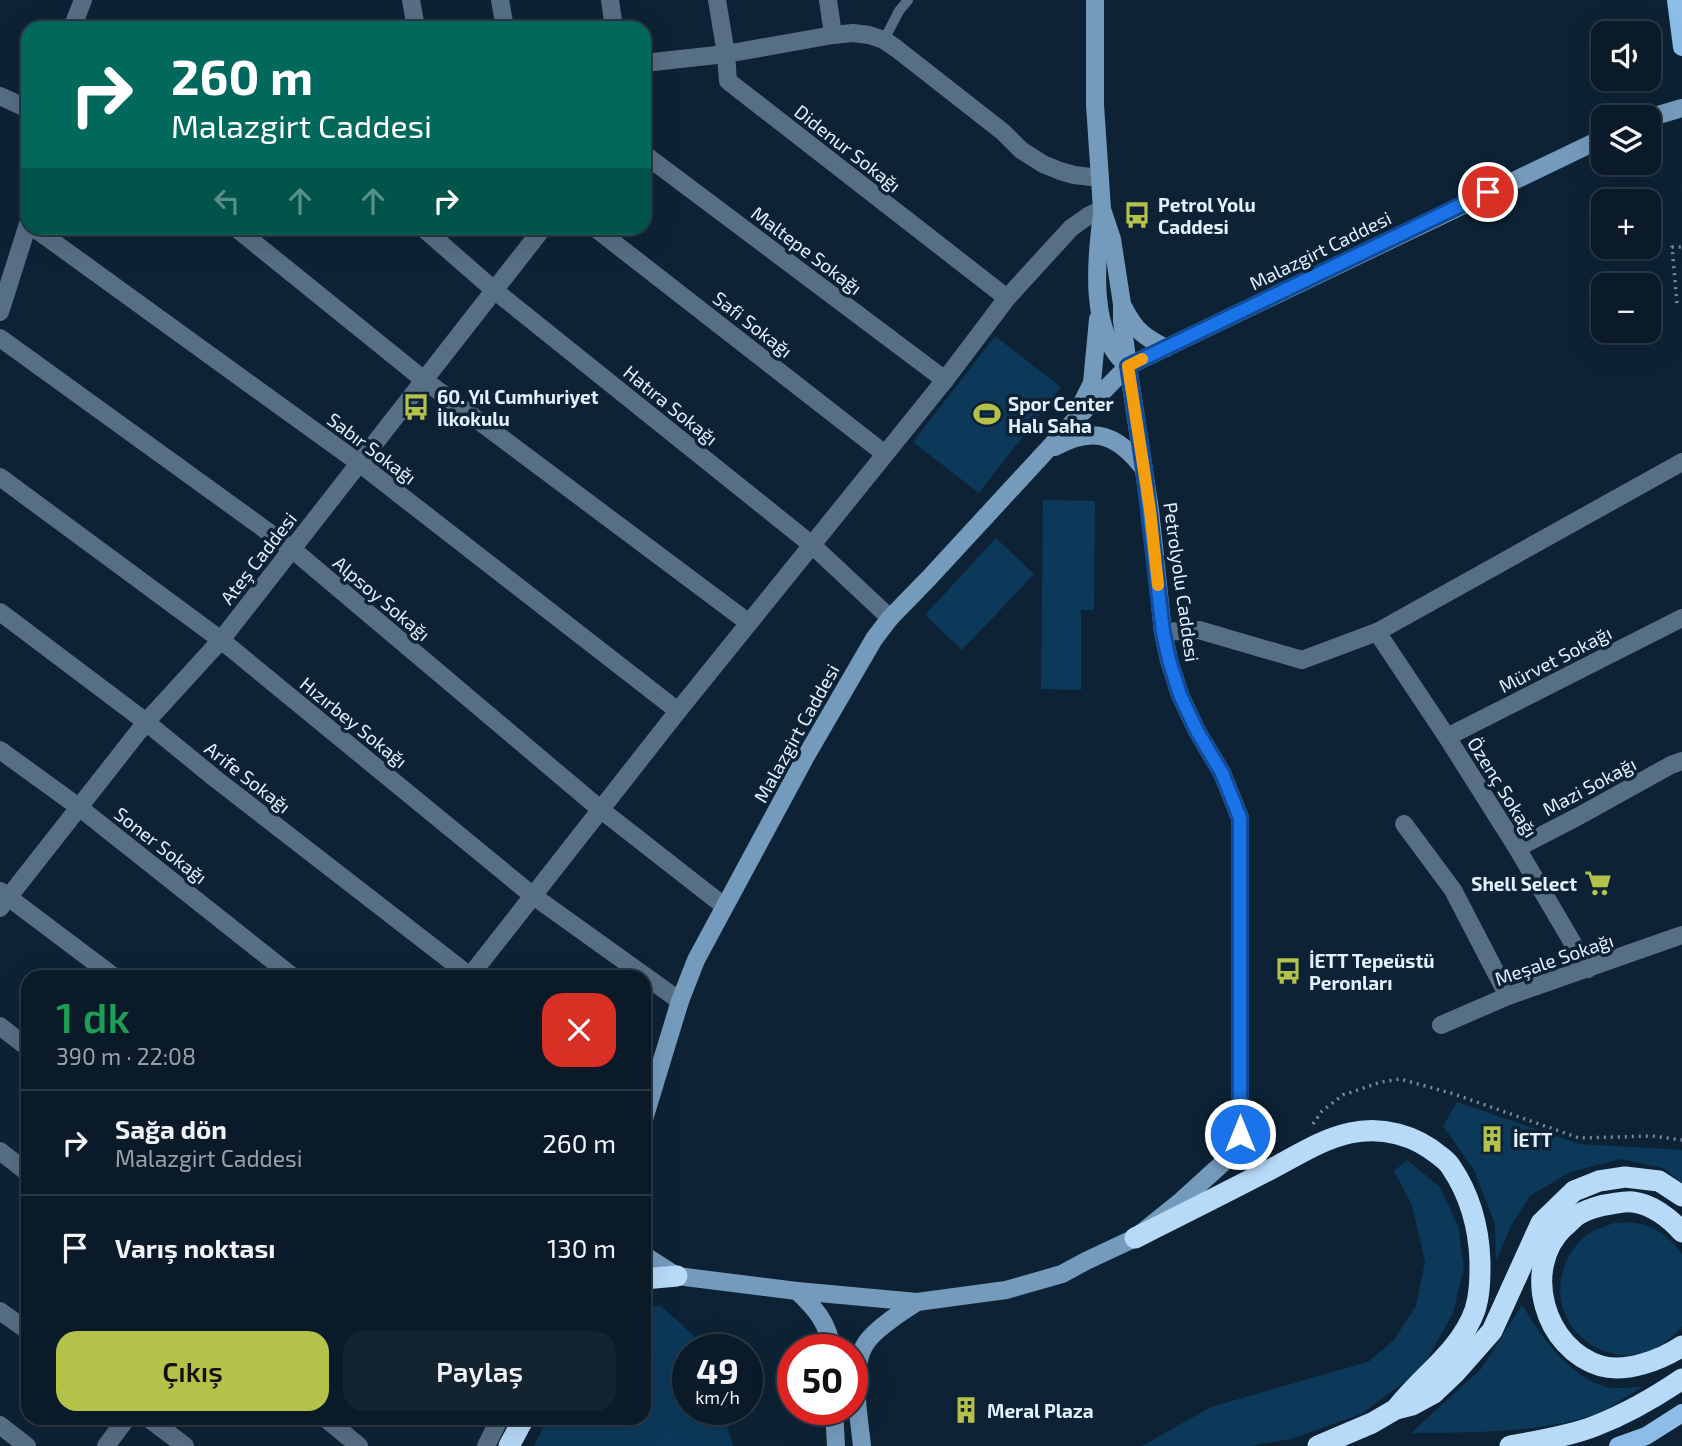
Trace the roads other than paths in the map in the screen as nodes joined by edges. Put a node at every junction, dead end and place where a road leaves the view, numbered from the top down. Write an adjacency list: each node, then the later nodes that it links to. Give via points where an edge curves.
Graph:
1 (83, 0): 10 (street)
2 (411, 0): 11 (street)
3 (500, 0): 12 (street)
4 (610, 0): 13 (street)
5 (717, 0): 17 (street, Didenur Sokağı)
6 (828, 0): 14 (street)
7 (908, 0): 15 (lane)
8 (1095, 0): 25 (main road, Petrolyolu Caddesi)
9 (1676, 0): 16 (main road)
10 (75, 21)
11 (415, 21)
12 (504, 21)
13 (613, 21)
14 (833, 35): 15 (street, via 853,33); 17 (street)
15 (884, 40): 25 (street, via 1021,150 1060,171)
16 (1682, 47)
17 (726, 54): 18 (street); 34 (street, Didenur Sokağı, via 728,81)
18 (651, 62)
19 (0, 96): 20 (street)
20 (21, 105)
21 (1682, 108): 22 (main road)
22 (1661, 114)
23 (1591, 144): 39 (main road, Malazgirt Caddesi)
24 (651, 159): 42 (street, Maltepe Sokağı)
25 (1100, 178): 26 (main road, Petrolyolu Caddesi)
26 (1102, 209): 34 (street, via 1072,228); 35 (main road, Petrolyolu Caddesi, via 1112,239); 37 (main road, via 1097,248)
27 (24, 235): 36 (street)
28 (44, 235): 47 (street, Sabır Sokağı)
29 (245, 235): 41 (street)
30 (431, 235): 33 (street, Hatıra Sokağı)
31 (537, 235): 33 (street, Ateş Caddesi)
32 (604, 235): 45 (street, Safi Sokağı)
33 (494, 290): 41 (street, Ateş Caddesi); 50 (street, Hatıra Sokağı)
34 (1007, 298): 42 (street)
35 (1122, 304): 39 (main road, via 1133,325); 40 (main road, Petrolyolu Caddesi)
36 (0, 312)
37 (1099, 313): 40 (main road, via 1105,337); 43 (main road, Malazgirt Caddesi, via 1092,383)
38 (0, 338): 51 (street, Alpsoy Sokağı)
39 (1166, 348): 40 (main road, Malazgirt Caddesi)
40 (1128, 366): 43 (main road, Malazgirt Caddesi); 48 (main road, Petrolyolu Caddesi)
41 (424, 380): 47 (street, Ateş Caddesi); 55 (street)
42 (945, 380): 45 (street)
43 (1072, 422): 44 (main road, Malazgirt Caddesi)
44 (1047, 451): 48 (main road, via 1074,438 1100,435 1127,449); 53 (main road, Malazgirt Caddesi)
45 (885, 454): 50 (street)
46 (1682, 462): 57 (street)
47 (359, 463): 51 (street, Ateş Caddesi); 59 (street, Sabır Sokağı)
48 (1144, 469): 56 (main road, Petrolyolu Caddesi)
49 (0, 477): 58 (street, Hızırbey Sokağı)
50 (812, 545): 53 (street, Hatıra Sokağı); 55 (street)
51 (292, 549): 58 (street, Ateş Caddesi); 65 (street, Alpsoy Sokağı)
52 (0, 612): 60 (street, Arife Sokağı)
53 (890, 618): 70 (main road, Malazgirt Caddesi, via 861,660)
54 (1682, 618): 61 (street, Mürvet Sokağı)
55 (749, 623): 59 (street)
56 (1163, 632): 57 (street, via 1199,630 1302,660); 89 (main road, Petrolyolu Caddesi, via 1180,695 1222,773 1240,818 1240,1134 1226,1161)
57 (1377, 632): 61 (street, Özenç Sokağı)
58 (221, 640): 60 (street, Ateş Caddesi); 68 (street, Hızırbey Sokağı)
59 (678, 711): 65 (street)
60 (146, 722): 64 (street, Ateş Caddesi); 75 (street, Arife Sokağı)
61 (1447, 737): 67 (street, Özenç Sokağı)
62 (0, 750): 64 (street, Soner Sokağı)
63 (1682, 761): 67 (street, Mazi Sokağı)
64 (80, 808): 69 (street, Ateş Caddesi); 74 (street, Soner Sokağı)
65 (600, 809): 68 (street); 70 (street, Alpsoy Sokağı)
66 (1404, 824): 79 (street, via 1453,890)
67 (1517, 848): 72 (street, Özenç Sokağı)
68 (532, 895): 76 (street); 77 (street, Hızırbey Sokağı)
69 (3, 899): 73 (street)
70 (724, 906): 80 (main road, Malazgirt Caddesi)
71 (1682, 935): 72 (street, Meşale Sokağı)
72 (1588, 969): 79 (street, Meşale Sokağı)
73 (104, 970)
74 (284, 970)
75 (462, 970)
76 (475, 970)
77 (637, 970)
78 (651, 980): 80 (street, Hızırbey Sokağı)
79 (1508, 996): 81 (street, Meşale Sokağı)
80 (680, 1001): 84 (main road, Malazgirt Caddesi)
81 (1441, 1024)
82 (0, 1026): 83 (street)
83 (21, 1042)
84 (651, 1096)
85 (0, 1151): 86 (street)
86 (21, 1168)
87 (1682, 1196): 100 (highway, via 1659,1181 1625,1177 1574,1191 1541,1223 1492,1331 1434,1393)
88 (1682, 1232): 98 (highway, via 1652,1208 1632,1201 1577,1215 1555,1236 1544,1263 1541,1288 1548,1315 1562,1338 1589,1361 1604,1367 1627,1367 1645,1364)
89 (1135, 1238): 94 (main road, Petrolyolu Caddesi, via 1062,1274 1006,1290); 100 (highway, via 1320,1142 1376,1131 1404,1135 1428,1146 1450,1164 1475,1217 1480,1285 1467,1328)
90 (651, 1259): 91 (main road)
91 (677, 1276): 92 (highway); 93 (main road)
92 (651, 1278)
93 (797, 1291): 94 (main road); 97 (main road, via 815,1308)
94 (917, 1302): 116 (main road, via 882,1326 862,1350 857,1390)
95 (0, 1311): 96 (street)
96 (21, 1326)
97 (828, 1334)
98 (1682, 1346)
99 (1682, 1380): 118 (highway, via 1594,1427)
100 (1396, 1409): 117 (highway)
101 (1682, 1413): 119 (main road, via 1646,1436)
102 (0, 1425): 109 (street)
103 (122, 1425): 110 (street)
104 (157, 1425): 111 (street)
105 (334, 1425): 112 (street)
106 (496, 1425): 113 (street)
107 (520, 1425): 114 (highway)
108 (835, 1425): 115 (main road)
109 (27, 1446)
110 (106, 1446)
111 (184, 1446)
112 (359, 1446)
113 (486, 1446)
114 (509, 1446)
115 (836, 1446)
116 (862, 1446)
117 (1318, 1446)
118 (1510, 1446)
119 (1619, 1446)

